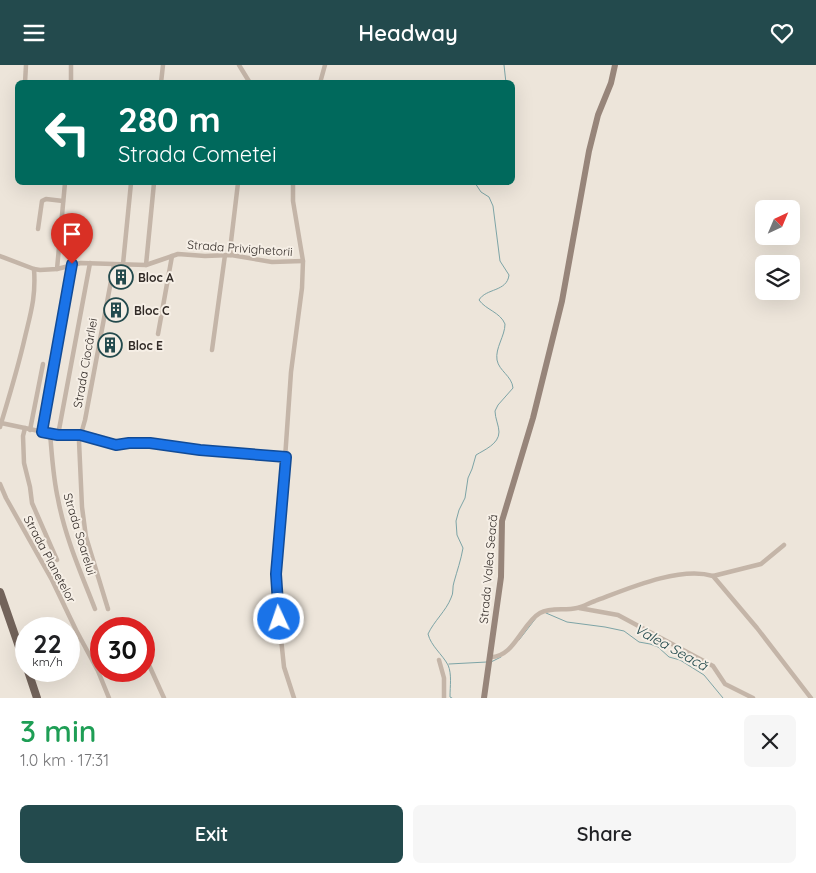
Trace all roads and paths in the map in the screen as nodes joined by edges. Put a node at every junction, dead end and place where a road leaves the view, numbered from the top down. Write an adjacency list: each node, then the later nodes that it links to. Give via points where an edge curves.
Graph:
1 (26, 65): 7 (street)
2 (71, 65): 8 (street)
3 (163, 65): 9 (street)
4 (239, 65): 10 (street)
5 (324, 65): 11 (street)
6 (615, 65): 50 (main road, Strada Valea Seacă, via 591,142 562,301 533,418 502,521 501,577)
7 (25, 80)
8 (71, 80)
9 (161, 80)
10 (248, 80)
11 (321, 80)
12 (65, 185): 17 (street)
13 (131, 185): 25 (street)
14 (154, 185): 27 (street)
15 (238, 185): 19 (street)
16 (293, 185): 22 (street)
17 (63, 201): 18 (street, via 42,201); 29 (street)
18 (38, 229)
19 (228, 255): 21 (street, Strada Privighetorii); 22 (street, Strada Privighetorii, via 272,262); 31 (street)
20 (0, 256): 28 (street, Strada Privighetorii)
21 (172, 256): 27 (street, Strada Privighetorii); 30 (street)
22 (303, 261): 39 (street)
23 (90, 263): 24 (street, Strada Privighetorii); 26 (street, Strada Privighetorii); 37 (street)
24 (72, 264): 29 (street, Strada Privighetorii); 35 (street)
25 (123, 264): 26 (street, Strada Privighetorii); 27 (street, Strada Privighetorii)
26 (114, 265): 38 (street, Strada Ciocârliei)
27 (146, 265)
28 (34, 269): 29 (street, Strada Privighetorii); 33 (street, via 31,314)
29 (57, 269)
30 (158, 334)
31 (212, 350)
32 (43, 364): 34 (street)
33 (1, 425): 34 (street)
34 (28, 429): 35 (street); 42 (street, via 23,436 24,463 32,503)
35 (42, 432): 36 (street)
36 (50, 433): 37 (street); 46 (street, Strada Soarelui, via 54,479 62,517)
37 (58, 435): 38 (street)
38 (80, 435): 39 (street, via 116,445 150,443); 47 (street, Strada Ciocârliei, via 86,537)
39 (286, 457): 56 (street, via 276,574 284,667)
40 (0, 484): 54 (street, Strada Planetelor, via 52,580)
41 (784, 545): 43 (street, via 761,565)
42 (57, 560)
43 (712, 576): 45 (street, via 680,575 657,580); 60 (street)
44 (0, 592): 48 (main road)
45 (578, 608): 50 (street, via 538,614 508,649); 59 (street, via 618,615 713,666 725,684)
46 (95, 609)
47 (108, 609)
48 (15, 635)
49 (439, 660): 57 (street, via 444,678)
50 (489, 660): 58 (main road, Strada Valea Seacă)
51 (155, 679): 55 (street)
52 (31, 682): 53 (main road)
53 (36, 698)
54 (109, 698)
55 (164, 698)
56 (294, 698)
57 (444, 698)
58 (484, 698)
59 (753, 698)
60 (811, 698)

